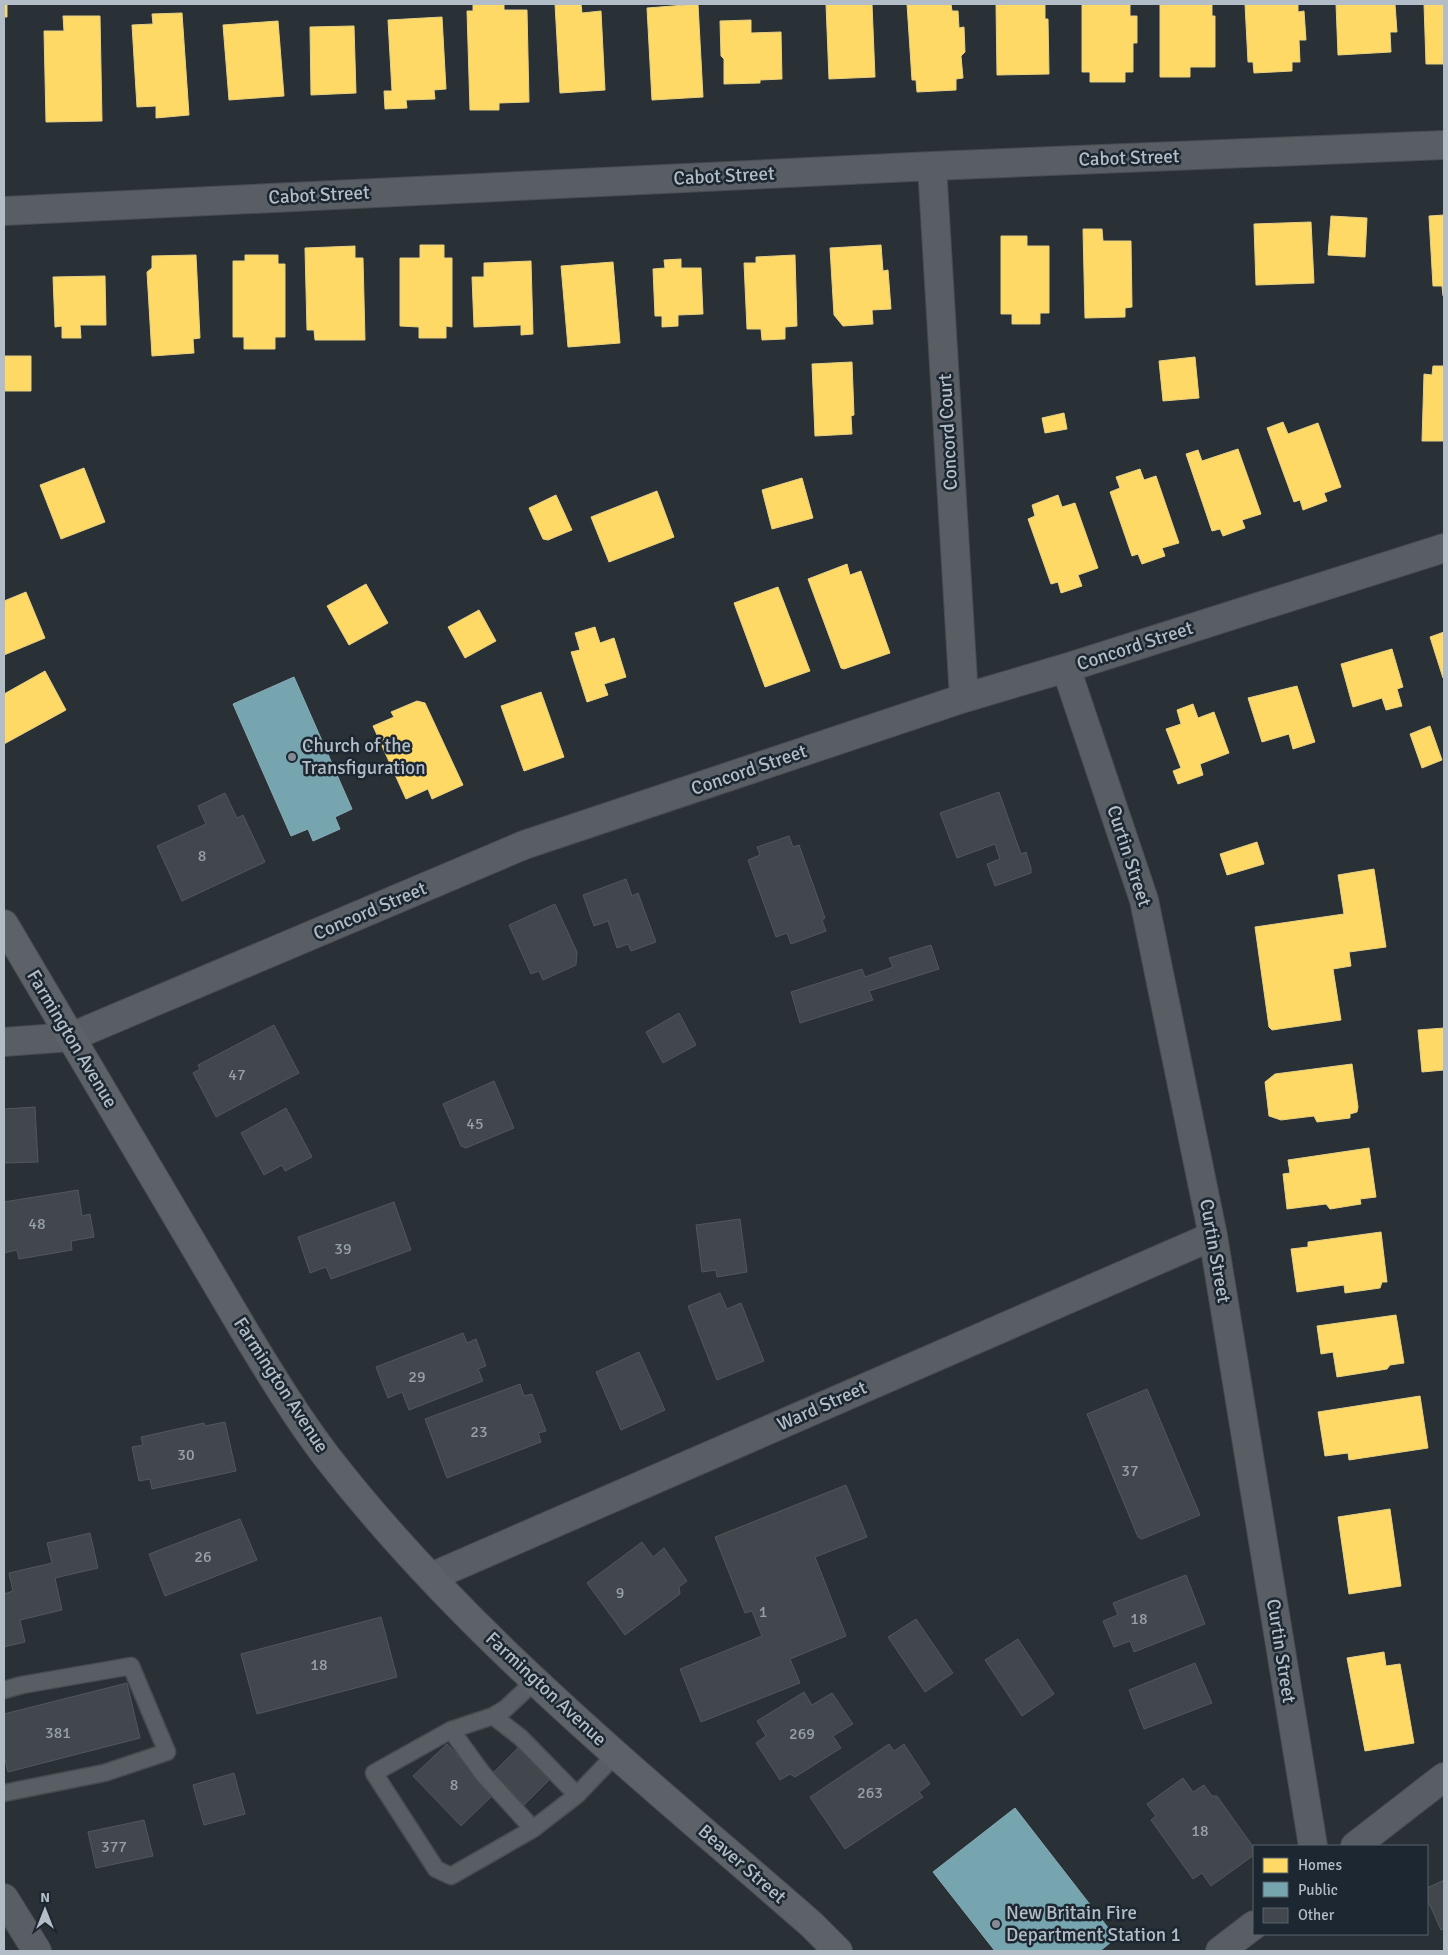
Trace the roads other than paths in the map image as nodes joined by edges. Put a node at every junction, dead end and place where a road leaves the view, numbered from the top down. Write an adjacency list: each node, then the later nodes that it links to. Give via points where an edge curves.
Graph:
1 (1444, 145): 2 (street, Cabot Street)
2 (932, 166): 3 (street, Cabot Street); 6 (street, Concord Court)
3 (4, 210)
4 (1444, 548): 5 (street, Concord Street)
5 (1066, 668): 6 (street, Concord Street); 10 (street, Curtin Street, via 1144,900)
6 (964, 698): 8 (street, Concord Street, via 524,846)
7 (4, 924): 8 (main road, Farmington Avenue)
8 (71, 1037): 9 (street, Concord Street); 11 (main road, Farmington Avenue, via 296,1414 345,1479)
9 (4, 1042)
10 (1213, 1236): 11 (street, Ward Street); 22 (street, Curtin Street)
11 (431, 1577): 12 (main road, Farmington Avenue)
12 (535, 1681): 14 (lane); 16 (main road, Farmington Avenue)
13 (4, 1690): 19 (lane, via 131,1666 167,1752 104,1773)
14 (493, 1716): 15 (lane); 20 (lane, via 520,1737)
15 (452, 1730): 21 (lane, via 483,1774); 21 (lane, via 374,1773 436,1870 450,1876)
16 (616, 1754): 18 (main road, Farmington Avenue); 20 (lane)
17 (1444, 1777): 23 (street)
18 (645, 1779): 27 (main road, Beaver Street)
19 (4, 1793)
20 (577, 1795): 21 (lane)
21 (533, 1829)
22 (1313, 1845)
23 (1356, 1845)
24 (4, 1898): 26 (street)
25 (1253, 1926): 28 (street)
26 (37, 1951)
27 (838, 1951)
28 (1220, 1951)

